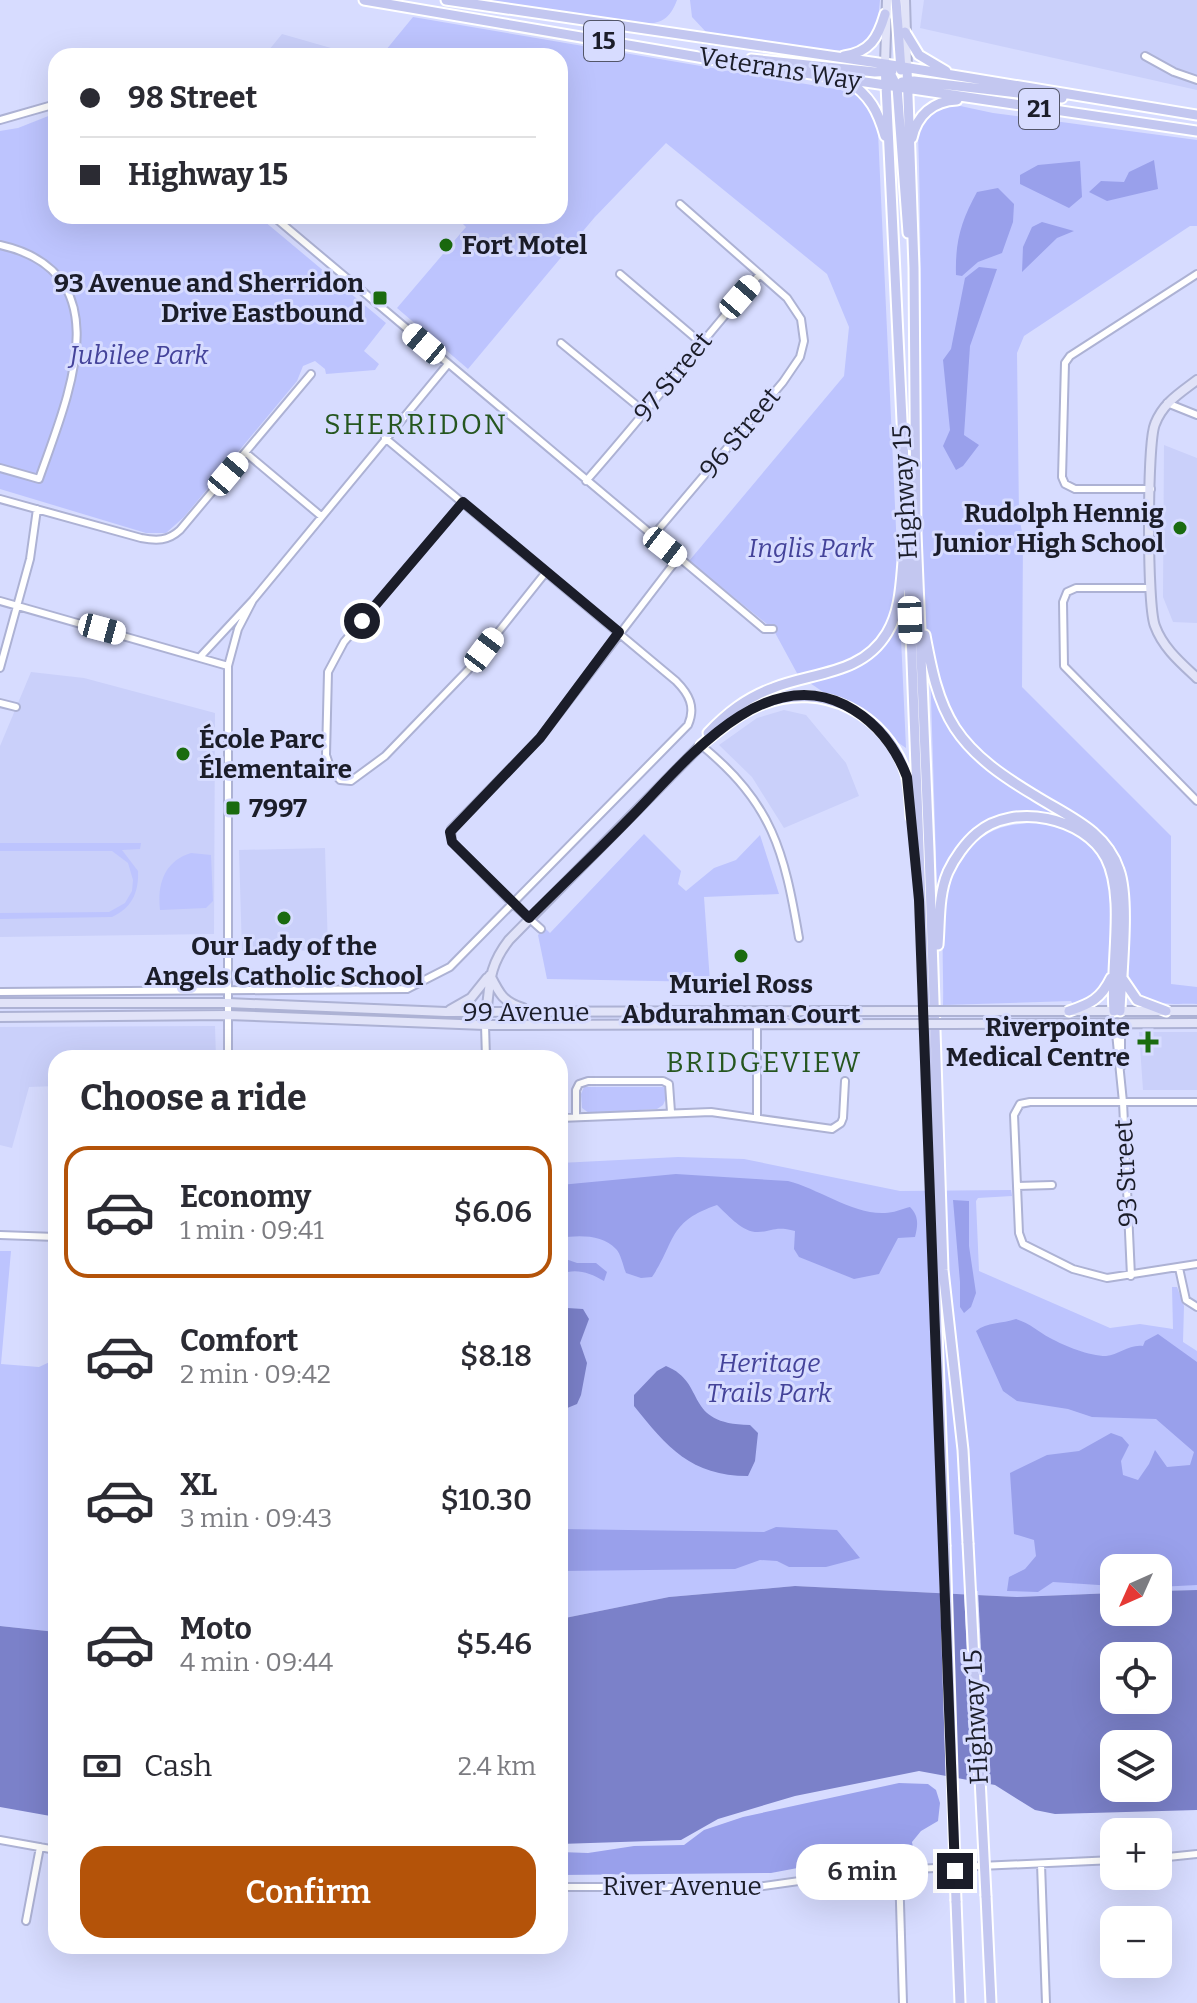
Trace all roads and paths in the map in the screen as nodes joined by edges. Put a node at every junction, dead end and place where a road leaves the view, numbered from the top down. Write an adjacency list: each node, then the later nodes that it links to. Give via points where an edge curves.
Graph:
1 (364, 0): 10 (main road, Veterans Way / 15)
2 (446, 0): 9 (main road, Veterans Way / 15)
3 (887, 0): 6 (main road)
4 (896, 0): 11 (main road)
5 (905, 0): 7 (main road)
6 (885, 14): 9 (main road, via 875,42); 12 (main road)
7 (905, 32): 11 (main road); 13 (main road, via 919,55)
8 (1145, 56): 15 (street)
9 (835, 58): 12 (main road, Veterans Way / 15)
10 (716, 60): 12 (main road); 14 (main road, Veterans Way / 15)
11 (903, 68): 12 (main road, Veterans Way / 15); 13 (main road, Veterans Way / 21); 16 (main road)
12 (887, 69): 16 (main road)
13 (956, 76): 18 (main road, Veterans Way / 21)
14 (845, 79): 16 (main road, Veterans Way / 15); 23 (main road, via 873,103)
15 (1197, 80)
16 (900, 84): 17 (main road, Veterans Way / 21); 18 (main road); 23 (main road, Highway 15); 24 (main road, Highway 15); 28 (main road, via 905,218)
17 (974, 99): 22 (main road, Veterans Way / 21); 24 (main road, via 946,100 928,109 916,124)
18 (1107, 100): 20 (main road, Veterans Way / 21)
19 (48, 106): 21 (street)
20 (1197, 115)
21 (0, 120)
22 (1197, 131)
23 (889, 151): 49 (main road, Highway 15)
24 (909, 158): 28 (main road, Highway 15)
25 (680, 204): 30 (street)
26 (282, 224): 34 (street)
27 (0, 245): 42 (street, via 50,268 63,281 77,316 77,354 39,479)
28 (914, 268): 53 (main road, Highway 15)
29 (620, 274): 32 (street)
30 (760, 274): 32 (street, 97 Street); 50 (street, 96 Street, via 801,319 800,357)
31 (1197, 274): 44 (street, via 1066,360 1062,477 1067,486)
32 (700, 342): 38 (street, 97 Street)
33 (561, 343): 38 (street)
34 (448, 364): 40 (street); 43 (street)
35 (311, 374): 41 (street)
36 (1197, 380): 37 (main road)
37 (1167, 403): 39 (street); 44 (main road, via 1152,433)
38 (646, 413): 43 (street, 97 Street)
39 (1197, 415)
40 (385, 438): 46 (street); 48 (street)
41 (246, 453): 47 (street, via 180,530 162,540); 48 (street)
42 (0, 468)
43 (586, 481): 50 (street)
44 (1151, 489): 54 (main road)
45 (0, 499): 47 (street)
46 (463, 502): 52 (street); 52 (street, via 344,642 328,672 326,755 340,780 351,781 385,756 468,670)
47 (37, 509): 57 (street)
48 (321, 516): 55 (street)
49 (907, 526): 66 (main road, via 896,610 873,650 842,669 776,686 740,704); 68 (main road, Highway 15)
50 (652, 537): 51 (street)
51 (678, 558): 58 (street, via 764,629); 59 (street)
52 (546, 572): 59 (street)
53 (918, 588): 73 (main road, Highway 15); 75 (main road, via 932,671 956,729 989,765 1090,829 1113,854 1123,895)
54 (1151, 588): 63 (main road, via 1158,634); 67 (street, via 1067,592 1064,660 1068,673)
55 (253, 600): 60 (street); 61 (street)
56 (0, 601): 57 (street)
57 (17, 607): 60 (street); 62 (street)
58 (773, 629)
59 (619, 632): 69 (street, via 540,738 450,832 452,842); 69 (street, via 681,686 692,707 688,725)
60 (201, 656): 61 (street)
61 (228, 666): 77 (street)
62 (0, 668)
63 (1197, 678)
64 (0, 703): 65 (street)
65 (16, 707)
66 (701, 745): 68 (main road, via 735,718 777,700 821,697 855,710 892,745 907,777); 70 (main road); 72 (street, via 744,785 776,836)
67 (1197, 801)
68 (919, 900): 121 (main road, Highway 15, bridge)
69 (513, 904): 70 (street); 77 (street, via 450,967 407,989)
70 (529, 918): 71 (street); 74 (main road, via 498,955)
71 (541, 929)
72 (799, 938)
73 (933, 972): 75 (main road, via 944,883 961,850 990,824 1032,817 1070,825 1097,844 1106,858 1117,896); 122 (main road, Highway 15, bridge, via 943,1270 963,1450)
74 (490, 974): 80 (main road, via 507,1004); 85 (main road, via 471,998); 86 (main road)
75 (1116, 975): 81 (main road, via 1093,1003); 82 (main road); 83 (main road, via 1137,1000)
76 (0, 992): 77 (street)
77 (228, 992): 79 (street)
78 (0, 1003): 79 (main road, 99 Avenue)
79 (228, 1003): 85 (main road, 99 Avenue); 87 (street)
80 (534, 1011): 81 (main road, 99 Avenue, bridge); 86 (main road, 99 Avenue)
81 (1069, 1011): 82 (main road, 99 Avenue)
82 (1117, 1011): 83 (main road, 99 Avenue); 89 (main road, 93 Street)
83 (1166, 1011): 84 (main road, 99 Avenue)
84 (1197, 1011)
85 (446, 1012): 86 (main road, 99 Avenue)
86 (487, 1012): 92 (main road)
87 (228, 1015): 88 (main road, 99 Avenue); 92 (main road, 99 Avenue); 93 (street)
88 (0, 1017)
89 (1118, 1022): 90 (main road, 99 Avenue); 91 (main road, 99 Avenue, bridge); 96 (street, 93 Street)
90 (1197, 1023)
91 (757, 1024): 92 (main road, 99 Avenue); 100 (street)
92 (485, 1025): 94 (street)
93 (228, 1050)
94 (486, 1050)
95 (845, 1081): 100 (street, via 843,1118 837,1127)
96 (1123, 1102): 97 (street); 103 (street, via 1020,1104 1014,1115); 108 (street, 93 Street)
97 (1197, 1102)
98 (671, 1112): 99 (street); 99 (street, via 671,1090 663,1081 588,1081 576,1090); 100 (street)
99 (576, 1117): 101 (street)
100 (757, 1117)
101 (568, 1118)
102 (1052, 1185): 103 (street)
103 (1017, 1186): 108 (street, via 1019,1237 1026,1246 1089,1275)
104 (0, 1235): 105 (street)
105 (48, 1237)
106 (1197, 1264): 107 (street)
107 (1179, 1268): 108 (street); 109 (street, via 1186,1300)
108 (1131, 1276)
109 (1197, 1307)
110 (0, 1840): 111 (street)
111 (40, 1847): 112 (street); 119 (street)
112 (48, 1848)
113 (1197, 1854): 114 (street)
114 (1172, 1857)
115 (1100, 1861): 116 (street, River Avenue)
116 (1041, 1864): 117 (street, River Avenue); 123 (street)
117 (899, 1870): 118 (street, River Avenue, via 757,1887); 120 (street)
118 (568, 1887)
119 (26, 1921)
120 (903, 2003)
121 (960, 2003)
122 (991, 2003)
123 (1046, 2003)

